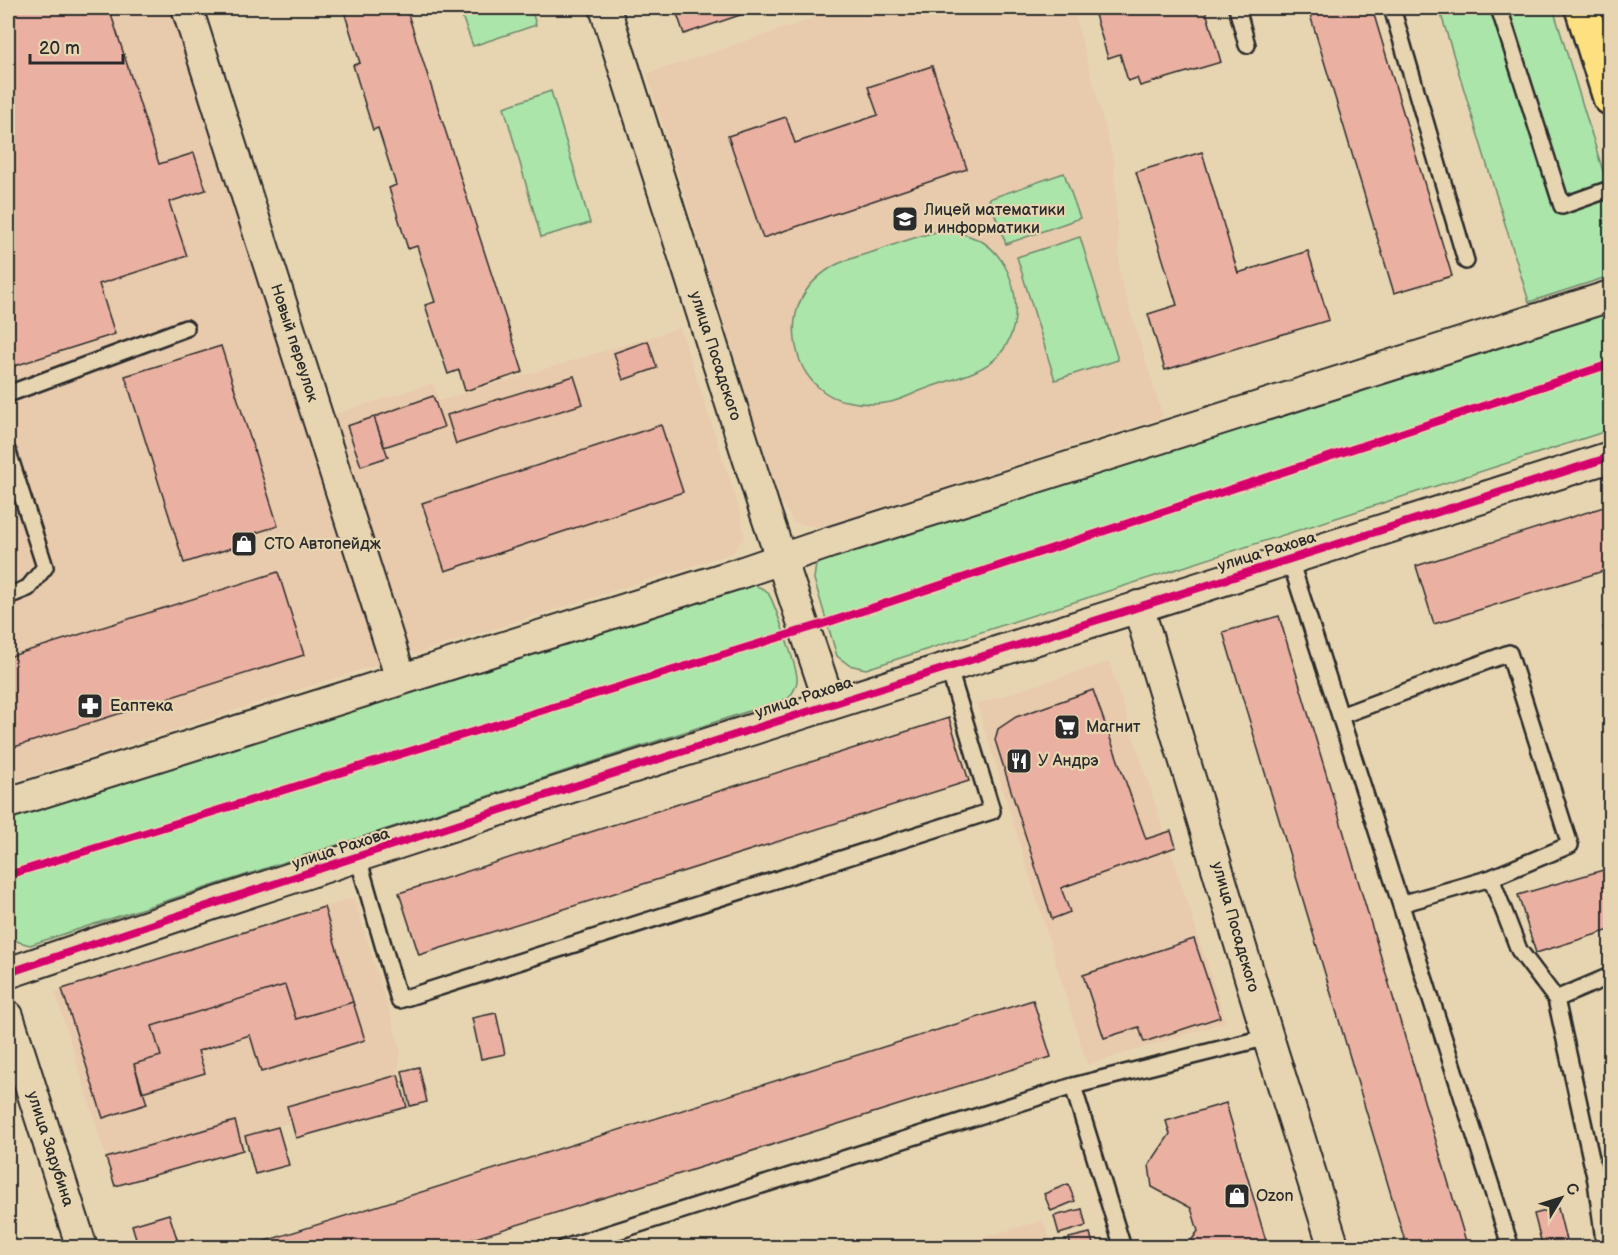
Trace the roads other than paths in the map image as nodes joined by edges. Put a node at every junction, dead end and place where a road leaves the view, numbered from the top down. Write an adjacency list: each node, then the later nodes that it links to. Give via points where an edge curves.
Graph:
1 (187, 8): 21 (street, Новый переулок)
2 (604, 8): 16 (street, улица Посадского)
3 (1237, 8): 7 (lane)
4 (1392, 8): 10 (lane)
5 (1499, 8): 9 (lane, via 1562,206)
6 (1582, 8): 8 (main road)
7 (1247, 45)
8 (1611, 98)
9 (1611, 189)
10 (1466, 261)
11 (1611, 296): 16 (street)
12 (186, 328): 13 (lane)
13 (8, 394)
14 (8, 452): 18 (lane, via 45,567 28,588)
15 (1611, 457): 17 (street, улица Рахова)
16 (781, 559): 21 (street); 22 (street, улица Посадского)
17 (1290, 560): 19 (street, улица Рахова); 23 (lane)
18 (8, 596)
19 (1138, 606): 20 (street, улица Рахова); 32 (street, улица Посадского)
20 (948, 666): 22 (street, улица Рахова); 25 (lane, via 992,811 399,1000)
21 (401, 679): 24 (street)
22 (830, 704): 25 (street, улица Рахова)
23 (1340, 716): 26 (lane, via 1509,653 1570,845); 27 (lane)
24 (8, 802)
25 (358, 858): 28 (street, улица Рахова)
26 (1491, 878): 27 (lane); 30 (lane, via 1519,950)
27 (1401, 904): 39 (lane)
28 (8, 973)
29 (1611, 976): 30 (lane)
30 (1556, 999): 34 (lane)
31 (8, 1016): 35 (street, улица Зарубина)
32 (1268, 1037): 33 (lane); 38 (street, улица Посадского)
33 (1073, 1086): 36 (lane); 37 (lane)
34 (1603, 1179): 40 (lane)
35 (82, 1248)
36 (564, 1248)
37 (1123, 1248)
38 (1334, 1248)
39 (1510, 1248)
40 (1605, 1248)

